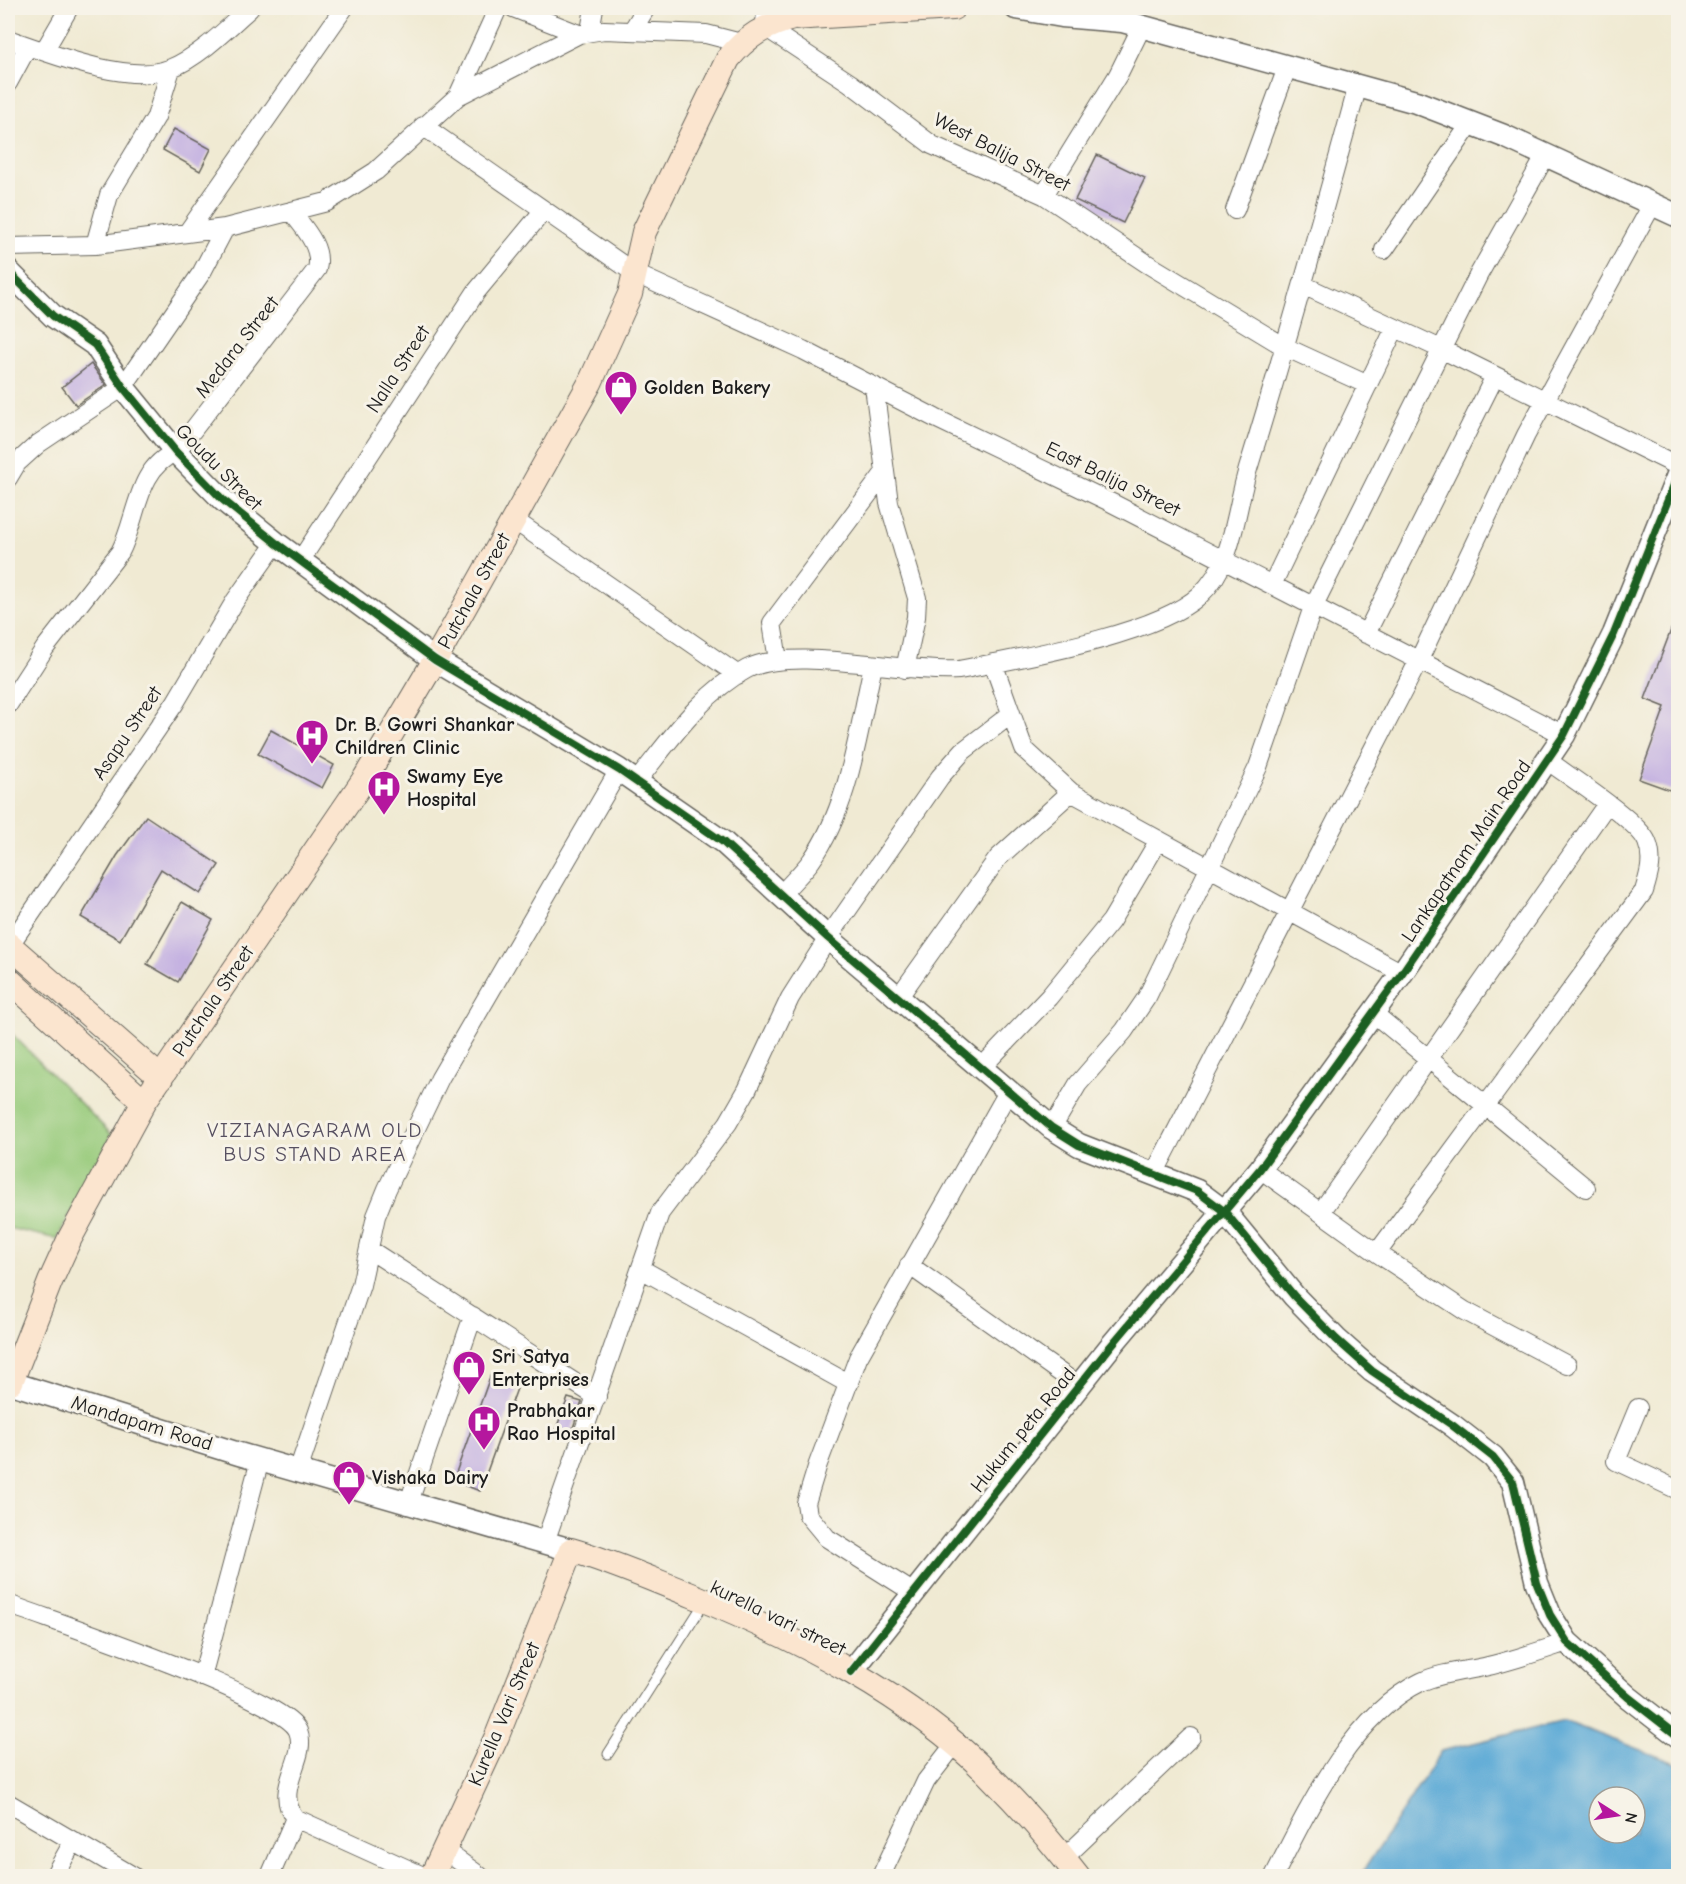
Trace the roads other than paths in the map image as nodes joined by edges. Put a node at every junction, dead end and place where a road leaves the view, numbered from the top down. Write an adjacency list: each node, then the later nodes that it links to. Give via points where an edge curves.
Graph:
1 (69, 8): 16 (street)
2 (250, 8): 18 (street, via 221,35)
3 (344, 8): 32 (street)
4 (498, 8): 21 (street)
5 (513, 8): 13 (street)
6 (594, 8): 13 (street)
7 (646, 8): 12 (street)
8 (953, 8): 10 (main road)
9 (1016, 8): 11 (street, via 1062,16)
10 (765, 17): 15 (main road); 25 (street, West Balija Street, via 932,145)
11 (1125, 18): 17 (street); 25 (street, via 1118,75)
12 (632, 31): 13 (street); 15 (street, via 706,34)
13 (585, 32): 21 (street)
14 (8, 39): 16 (street)
15 (741, 43): 37 (main road, Putchala Street, via 717,80 644,232)
16 (36, 48): 18 (street, via 127,74 154,74); 19 (street)
17 (1288, 65): 20 (street); 28 (street)
18 (171, 69): 33 (street, via 156,117 110,195)
19 (8, 83)
20 (1358, 85): 22 (street); 38 (street)
21 (458, 96): 23 (street)
22 (1471, 123): 24 (street); 35 (street)
23 (423, 126): 27 (street, East Balija Street); 29 (street, via 376,171 327,201)
24 (1546, 155): 26 (street); 41 (street, via 1479,274)
25 (1044, 195): 40 (street, West Balija Street, via 1146,263)
26 (1653, 203): 30 (street); 46 (street)
27 (544, 210): 37 (street, East Balija Street); 55 (street, Nalla Street, via 476,292)
28 (1235, 210)
29 (291, 211): 31 (street); 47 (street, Medara Street, via 314,244 317,269)
30 (1678, 216)
31 (225, 228): 32 (street); 45 (street, via 202,272)
32 (187, 233): 33 (street)
33 (95, 245): 34 (street)
34 (8, 247)
35 (1384, 250)
36 (8, 271): 45 (street, Goudu Street, via 53,316 95,345)
37 (636, 274): 43 (street, East Balija Street); 52 (main road, Putchala Street, via 616,330 590,384)
38 (1303, 285): 39 (street); 40 (street)
39 (1395, 328): 41 (street); 44 (street)
40 (1285, 347): 44 (street, West Balija Street); 54 (street)
41 (1443, 350): 42 (street); 57 (street)
42 (1495, 376): 46 (street); 58 (street)
43 (874, 386): 49 (street); 54 (street, East Balija Street)
44 (1368, 386): 56 (street)
45 (123, 387): 47 (street, Goudu Street); 51 (street, via 38,444 17,463)
46 (1543, 401): 48 (street); 61 (street)
47 (176, 452): 53 (street, Goudu Street, via 224,500); 66 (street, Medara Street, via 157,463 146,479 120,552 57,632)
48 (1678, 466)
49 (885, 472): 60 (street, via 772,623); 64 (street, via 896,534 917,598)
50 (1678, 475): 68 (street, Lankapatnam Main Road, via 1614,634)
51 (8, 478)
52 (514, 520): 59 (main road, Putchala Street); 65 (street)
53 (276, 543): 55 (street, Goudu Street); 78 (street, Asapu Street, via 235,601 175,704)
54 (1224, 559): 56 (street, East Balija Street); 62 (street, via 1200,596 1162,619)
55 (300, 561): 59 (street, Goudu Street)
56 (1272, 585): 57 (street, East Balija Street)
57 (1314, 607): 58 (street, East Balija Street); 74 (street, via 1261,759)
58 (1366, 634): 61 (street, East Balija Street)
59 (435, 660): 70 (street, Goudu Street); 85 (main road, Putchala Street, via 365,778)
60 (778, 660): 63 (street); 65 (street, via 761,663)
61 (1418, 662): 68 (street, East Balija Street); 76 (street)
62 (993, 663): 64 (street, via 950,671); 67 (street)
63 (873, 666): 64 (street); 75 (street, via 838,809 810,862)
64 (905, 669)
65 (738, 675): 70 (street)
66 (8, 705)
67 (1010, 715): 71 (street, via 1024,749); 77 (street, via 963,751 940,777)
68 (1564, 735): 69 (street, Lankapatnam Main Road)
69 (1547, 760): 72 (street); 79 (street, Lankapatnam Main Road)
70 (627, 776): 75 (street, Goudu Street, via 723,842); 95 (street, via 440,1078 376,1216)
71 (1071, 792): 73 (street); 81 (street, via 998,858)
72 (1607, 804): 83 (street); 88 (street, via 1647,839 1651,855 1644,891)
73 (1159, 840): 74 (street); 84 (street, via 1111,921 1049,997)
74 (1209, 869): 76 (street); 89 (street, via 1137,1014 1078,1084)
75 (780, 896): 77 (street, Goudu Street)
76 (1290, 913): 79 (street); 91 (street)
77 (828, 938): 81 (street, Goudu Street); 98 (street, via 790,998 728,1123 660,1213)
78 (8, 945): 85 (main road)
79 (1402, 974): 82 (street, Lankapatnam Main Road)
80 (8, 979): 87 (main road)
81 (898, 998): 84 (street, Goudu Street)
82 (1373, 1013): 83 (street); 90 (street, Lankapatnam Main Road)
83 (1429, 1059): 88 (street); 94 (street)
84 (980, 1069): 86 (street, Goudu Street)
85 (161, 1078): 87 (main road, Putchala Street)
86 (1008, 1092): 89 (street, Goudu Street); 97 (street)
87 (144, 1102): 102 (main road, Mandapam Road, via 66,1247)
88 (1486, 1106): 92 (street); 96 (street)
89 (1052, 1128): 91 (street, Goudu Street, via 1079,1145)
90 (1260, 1169): 93 (street, Lankapatnam Main Road); 94 (street)
91 (1155, 1172): 93 (street, Goudu Street, via 1197,1191)
92 (1586, 1188)
93 (1225, 1212): 103 (street, Hukum peta Road); 115 (street, Goudu Street, via 1294,1296 1336,1339 1371,1371 1493,1457 1513,1482 1538,1583 1550,1615)
94 (1321, 1212): 96 (street)
95 (370, 1250): 99 (street); 107 (street)
96 (1377, 1253): 100 (street, via 1465,1311)
97 (909, 1265): 101 (street, via 858,1358); 103 (street)
98 (641, 1269): 101 (street); 104 (street)
99 (473, 1316): 104 (street); 109 (street)
100 (1567, 1365)
101 (849, 1384): 112 (street, via 818,1464 806,1503 808,1515 827,1538)
102 (9, 1385): 106 (street, Mandapam Road)
103 (1078, 1386): 112 (street, Hukum peta Road)
104 (597, 1397): 110 (street)
105 (1638, 1408): 108 (street, via 1616,1461)
106 (260, 1460): 107 (street, Mandapam Road); 117 (street)
107 (298, 1471): 109 (street, Mandapam Road)
108 (1678, 1490)
109 (409, 1502): 110 (street, Mandapam Road)
110 (545, 1542): 111 (street, Mandapam Road)
111 (571, 1550): 113 (main road, kurella vari street, via 606,1560); 125 (main road, Kurella Vari Street, via 497,1736)
112 (914, 1593): 116 (street, Hukum peta Road)
113 (705, 1601): 116 (main road, kurella vari street, via 789,1637); 121 (lane)
114 (8, 1604): 117 (street)
115 (1567, 1642): 118 (street, Goudu Street); 134 (street, via 1520,1658 1422,1681 1403,1693 1352,1741 1319,1792)
116 (851, 1672): 120 (main road, kurella vari street, via 917,1715)
117 (202, 1677): 123 (street, via 256,1700 298,1730 300,1743 287,1801)
118 (1678, 1736)
119 (1191, 1737): 126 (street)
120 (954, 1745): 126 (main road, kurella vari street, via 987,1773); 133 (street, via 926,1781)
121 (608, 1754)
122 (8, 1803): 124 (street)
123 (295, 1818): 129 (street); 130 (street)
124 (73, 1842): 127 (street); 128 (street)
125 (444, 1850): 131 (main road, Kurella Vari Street); 132 (street)
126 (1071, 1870)
127 (54, 1876)
128 (133, 1876)
129 (270, 1876)
130 (423, 1876)
131 (432, 1876)
132 (480, 1876)
133 (881, 1876)
134 (1274, 1876)

